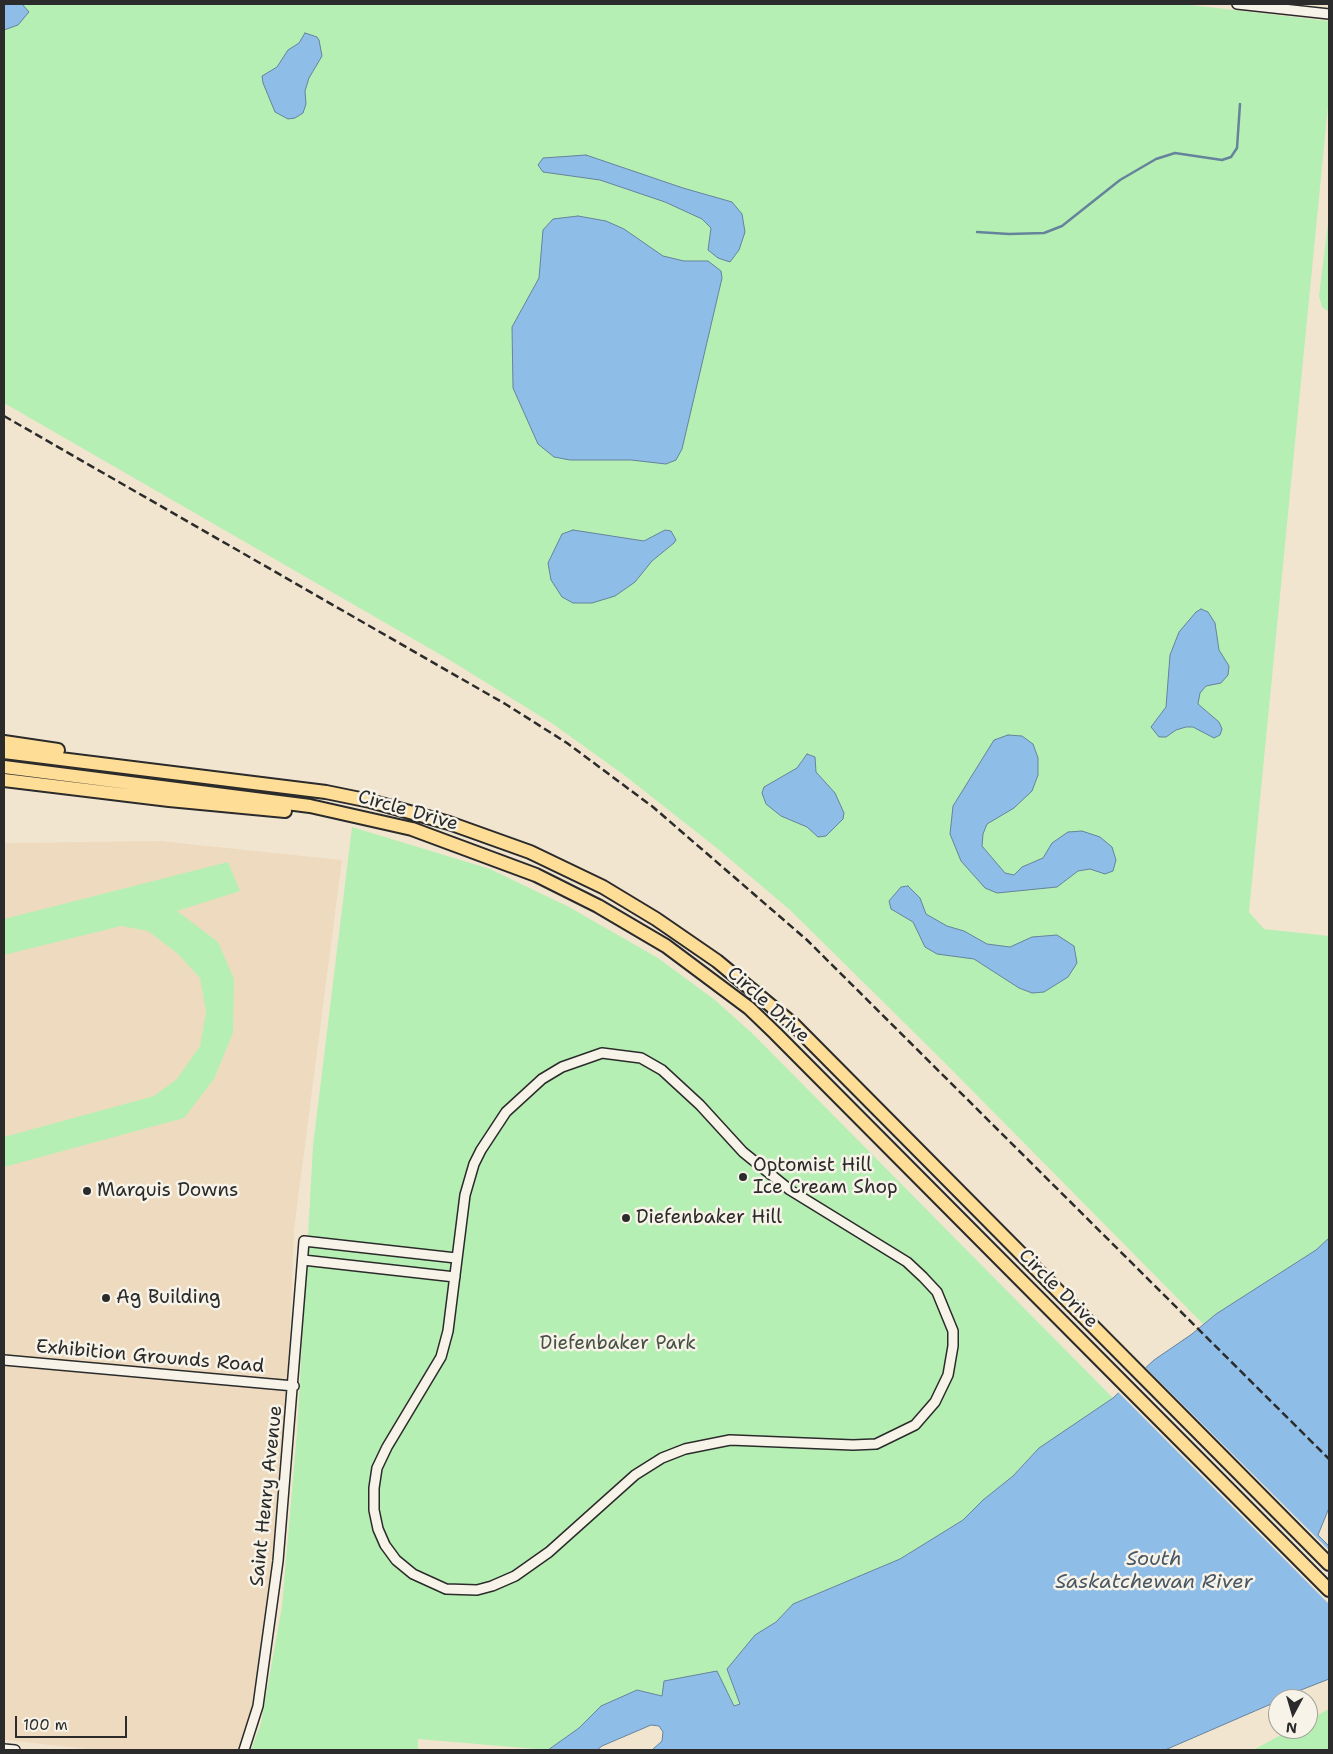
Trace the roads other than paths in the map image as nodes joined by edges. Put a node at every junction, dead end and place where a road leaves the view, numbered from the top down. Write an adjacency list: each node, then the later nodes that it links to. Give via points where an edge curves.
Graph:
1 (1237, 4): 2 (street)
2 (1329, 14)
3 (4, 742): 6 (highway, via 177,769)
4 (4, 752): 6 (highway, Circle Drive)
5 (4, 768): 10 (highway, Circle Drive, via 310,806)
6 (190, 775): 16 (highway, Circle Drive, via 326,792 411,811 530,852 603,887 717,961 792,1024)
7 (4, 780): 9 (highway)
8 (4, 784): 9 (highway)
9 (36, 784): 10 (highway, via 315,815 423,838)
10 (439, 838): 17 (highway, Circle Drive, via 536,875 646,933 748,1008)
11 (456, 1258): 12 (street, Saint Henry Avenue, via 304,1241); 13 (street); 13 (street, via 474,1164 506,1112 542,1079 562,1067 602,1053 642,1058 662,1070 743,1152 790,1190 907,1262 923,1277 937,1292 953,1331 948,1376 935,1402 915,1425 876,1444 730,1440 685,1449 662,1458 635,1475 548,1552 515,1576 477,1590 446,1589 413,1574 396,1560 378,1529 374,1488 387,1447 440,1357 448,1331)
12 (303, 1260): 13 (street); 15 (street, Saint Henry Avenue)
13 (455, 1277)
14 (4, 1360): 15 (street, Exhibition Grounds Road)
15 (294, 1386): 20 (street, Saint Henry Avenue, via 275,1581 258,1706)
16 (1329, 1564)
17 (1329, 1590)
18 (4, 1749): 19 (street)
19 (15, 1750)
20 (244, 1750)

